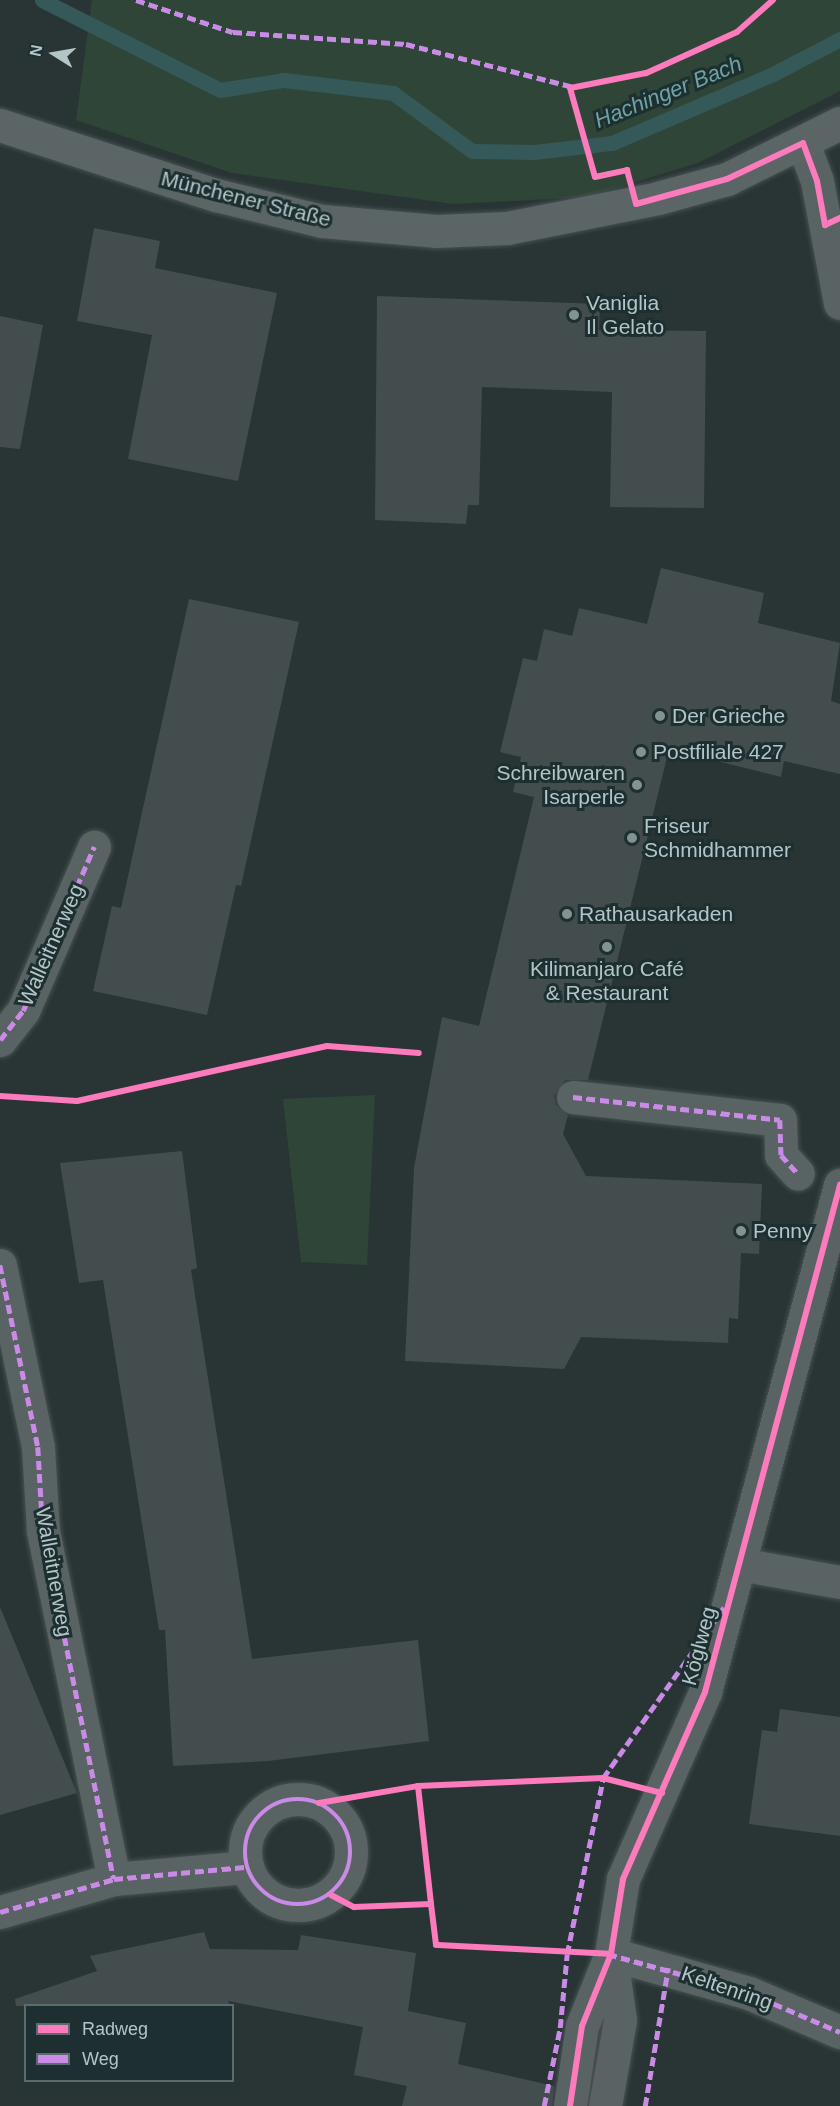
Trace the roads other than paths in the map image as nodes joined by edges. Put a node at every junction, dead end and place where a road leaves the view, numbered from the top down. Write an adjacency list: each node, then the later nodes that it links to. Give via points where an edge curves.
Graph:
1 (840, 123): 3 (main road, Münchener Straße)
2 (0, 125): 3 (main road, Münchener Straße, via 259,206 322,221 436,231 507,228 610,210 727,179)
3 (803, 143): 4 (street, via 817,181)
4 (840, 303)
5 (94, 847): 6 (street, Walleitnerweg, via 23,1011)
6 (0, 1040)
7 (573, 1097): 8 (street, via 780,1120 781,1155)
8 (798, 1174)
9 (840, 1185): 11 (street, Köglweg)
10 (0, 1265): 14 (street, Walleitnerweg, via 38,1447 42,1531)
11 (739, 1564): 12 (street); 16 (street, Köglweg, via 705,1692 623,1879)
12 (840, 1582)
13 (247, 1867): 14 (street)
14 (114, 1879): 15 (street)
15 (0, 1912)
16 (611, 1954): 17 (street, Keltenring, via 750,1993); 18 (street, Köglweg, via 582,2026); 19 (street, Köglweg, via 620,2020)
17 (840, 2032)
18 (570, 2106)
19 (605, 2106)

